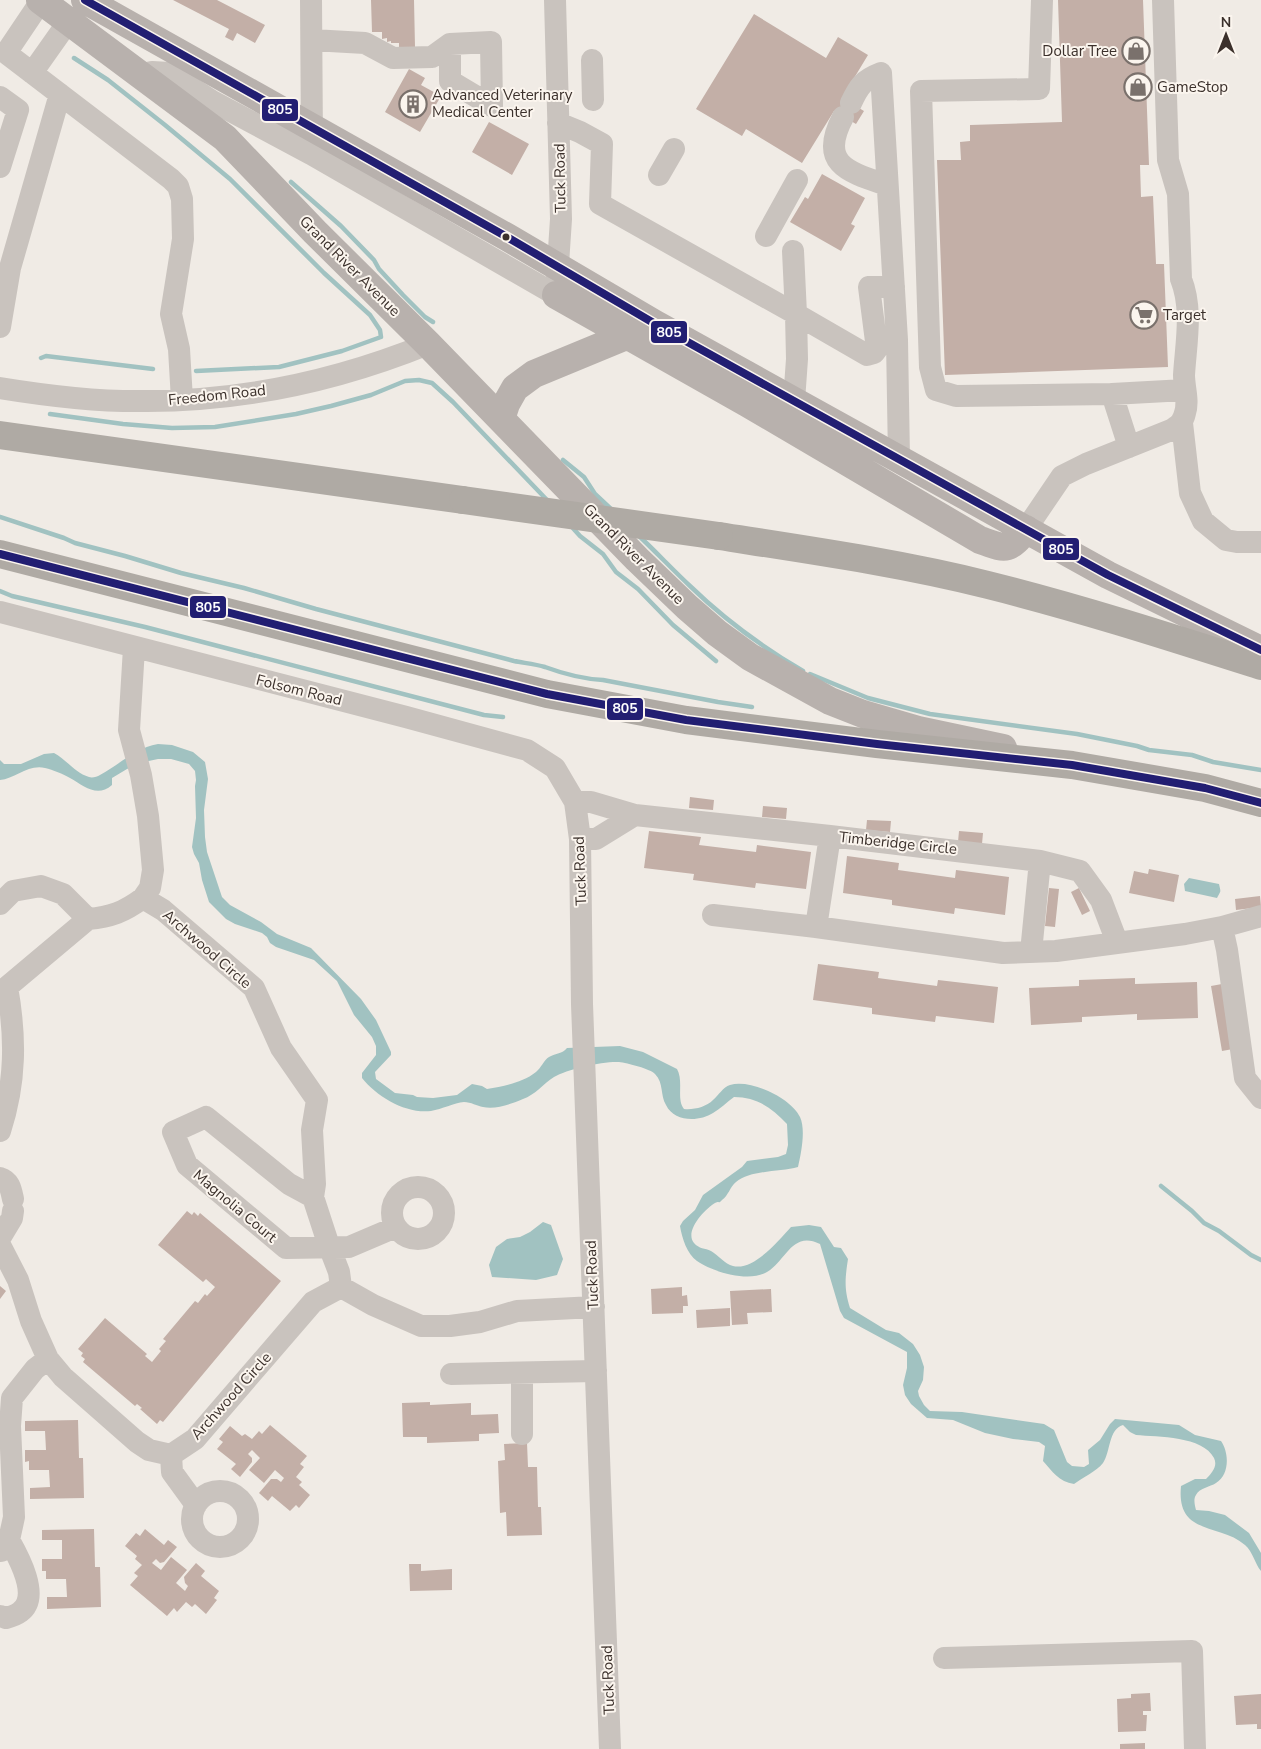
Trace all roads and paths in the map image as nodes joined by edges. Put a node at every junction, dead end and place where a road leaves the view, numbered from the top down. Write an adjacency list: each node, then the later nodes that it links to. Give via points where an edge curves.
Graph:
1 (85, 0): 16 (main road)
2 (311, 0): 7 (street)
3 (555, 0): 15 (street, Tuck Road)
4 (1042, 0): 35 (street, via 1038,89 920,91 930,366 936,390 956,396)
5 (1163, 0): 34 (street, via 1168,160 1178,194 1182,279 1186,289)
6 (52, 7): 10 (street); 10 (street, via 6,53); 11 (main road, Grand River Avenue)
7 (312, 40): 8 (street, via 365,43 393,58 432,57); 16 (street)
8 (450, 44)
9 (592, 60): 14 (street)
10 (32, 73): 12 (street)
11 (138, 75): 18 (street, via 169,73 212,101); 32 (main road, Grand River Avenue, via 225,138)
12 (60, 94): 30 (street, via 10,268); 37 (street, via 178,186 182,199 183,239 171,314 178,349)
13 (0, 97): 19 (street, via 18,110)
14 (593, 100)
15 (558, 123): 25 (street, Tuck Road, via 561,218); 28 (street, via 602,144 600,204)
16 (312, 127): 18 (street); 25 (main road)
17 (674, 149): 20 (street)
18 (311, 154): 27 (street)
19 (0, 167)
20 (659, 175)
21 (797, 180): 23 (street)
22 (887, 185): 22 (street, via 855,175 838,162 834,147 838,127 860,86 868,78 881,73); 26 (street)
23 (766, 236)
24 (793, 251): 28 (street)
25 (558, 266): 27 (street, Tuck Road); 29 (main road)
26 (894, 287): 28 (street, via 869,287 877,349 867,356); 43 (street)
27 (556, 295): 31 (main road)
28 (796, 314): 36 (street, via 797,358)
29 (657, 325): 31 (main road, via 636,328); 36 (main road)
30 (0, 327)
31 (626, 336): 38 (main road); 39 (main road, via 534,374 515,388)
32 (428, 344): 37 (street, Freedom Road, via 335,375 274,390); 39 (main road, Grand River Avenue)
33 (0, 388): 37 (street, Freedom Road, via 101,400)
34 (1185, 390): 35 (street); 40 (street, via 1186,411)
35 (1112, 394): 42 (street)
36 (786, 397): 38 (main road); 43 (main road)
37 (182, 400)
38 (747, 403): 44 (main road, via 980,540 1003,548 1014,544)
39 (502, 419): 51 (main road, Grand River Avenue, via 687,607 750,657 830,701 863,714 918,730)
40 (1182, 423): 42 (street); 45 (street, via 1190,493 1203,521 1226,540)
41 (0, 435): 50 (highway, bridge, via 844,555 986,584 1085,610)
42 (1129, 447): 44 (street, via 1062,476)
43 (899, 459): 44 (main road)
44 (1026, 529): 49 (main road, via 1108,575)
45 (1261, 542)
46 (0, 554): 51 (highway, via 547,694 686,720 886,746)
47 (0, 612): 48 (street, Folsom Road)
48 (134, 648): 52 (street, Folsom Road, via 527,750 555,768); 58 (street, via 129,730 141,775 153,870 150,888)
49 (1261, 650)
50 (1261, 666)
51 (1072, 764): 53 (highway, Grand River Avenue, via 1205,788)
52 (576, 802): 54 (street, Timberidge Circle, via 591,802); 56 (street, Tuck Road)
53 (1261, 803)
54 (635, 815): 55 (street, Timberidge Circle); 56 (street, via 596,839)
55 (830, 836): 57 (street, Timberidge Circle); 63 (street)
56 (580, 839): 77 (street, Tuck Road)
57 (1040, 860): 65 (street, Timberidge Circle, via 1080,871 1101,900); 66 (street)
58 (144, 898): 62 (street, via 127,910); 71 (street, Archwood Circle, via 163,910 254,988 281,1048 317,1100 312,1130)
59 (0, 904): 62 (street, via 13,891 41,886 63,894)
60 (713, 915): 63 (street)
61 (1261, 916): 64 (street)
62 (88, 919): 67 (street)
63 (816, 927): 66 (street, via 1003,953)
64 (1222, 927): 65 (street); 68 (street, via 1245,1078)
65 (1117, 942): 66 (street)
66 (1031, 952)
67 (3, 980): 69 (street, via 12,1014 14,1046 12,1084)
68 (1261, 1098)
69 (0, 1131)
70 (0, 1178): 73 (street, via 10,1187 13,1205 12,1218)
71 (313, 1197): 75 (street, Archwood Circle); 75 (street, Magnolia Court, via 289,1184 206,1117 173,1132 186,1165 286,1248)
72 (396, 1227): 75 (street, Magnolia Court, via 349,1247)
73 (0, 1238)
74 (0, 1245): 78 (street, via 18,1280)
75 (328, 1246): 76 (street, Archwood Circle, via 339,1272)
76 (341, 1287): 77 (street, via 421,1326 480,1322 518,1311); 83 (street, Archwood Circle, via 314,1302 195,1439)
77 (594, 1307): 79 (street, Tuck Road)
78 (48, 1359): 83 (street, via 63,1378 137,1442 149,1450); 85 (street, via 35,1369 12,1398 14,1517)
79 (596, 1371): 80 (street); 88 (street, Tuck Road)
80 (522, 1373): 81 (street); 82 (street)
81 (451, 1374)
82 (522, 1434)
83 (170, 1455): 84 (street, via 172,1472)
84 (196, 1505)
85 (5, 1546): 86 (street, via 20,1559 28,1578 28,1601 21,1612 6,1618)
86 (0, 1616)
87 (943, 1657): 89 (street, via 1192,1651)
88 (610, 1749)
89 (1195, 1749)

